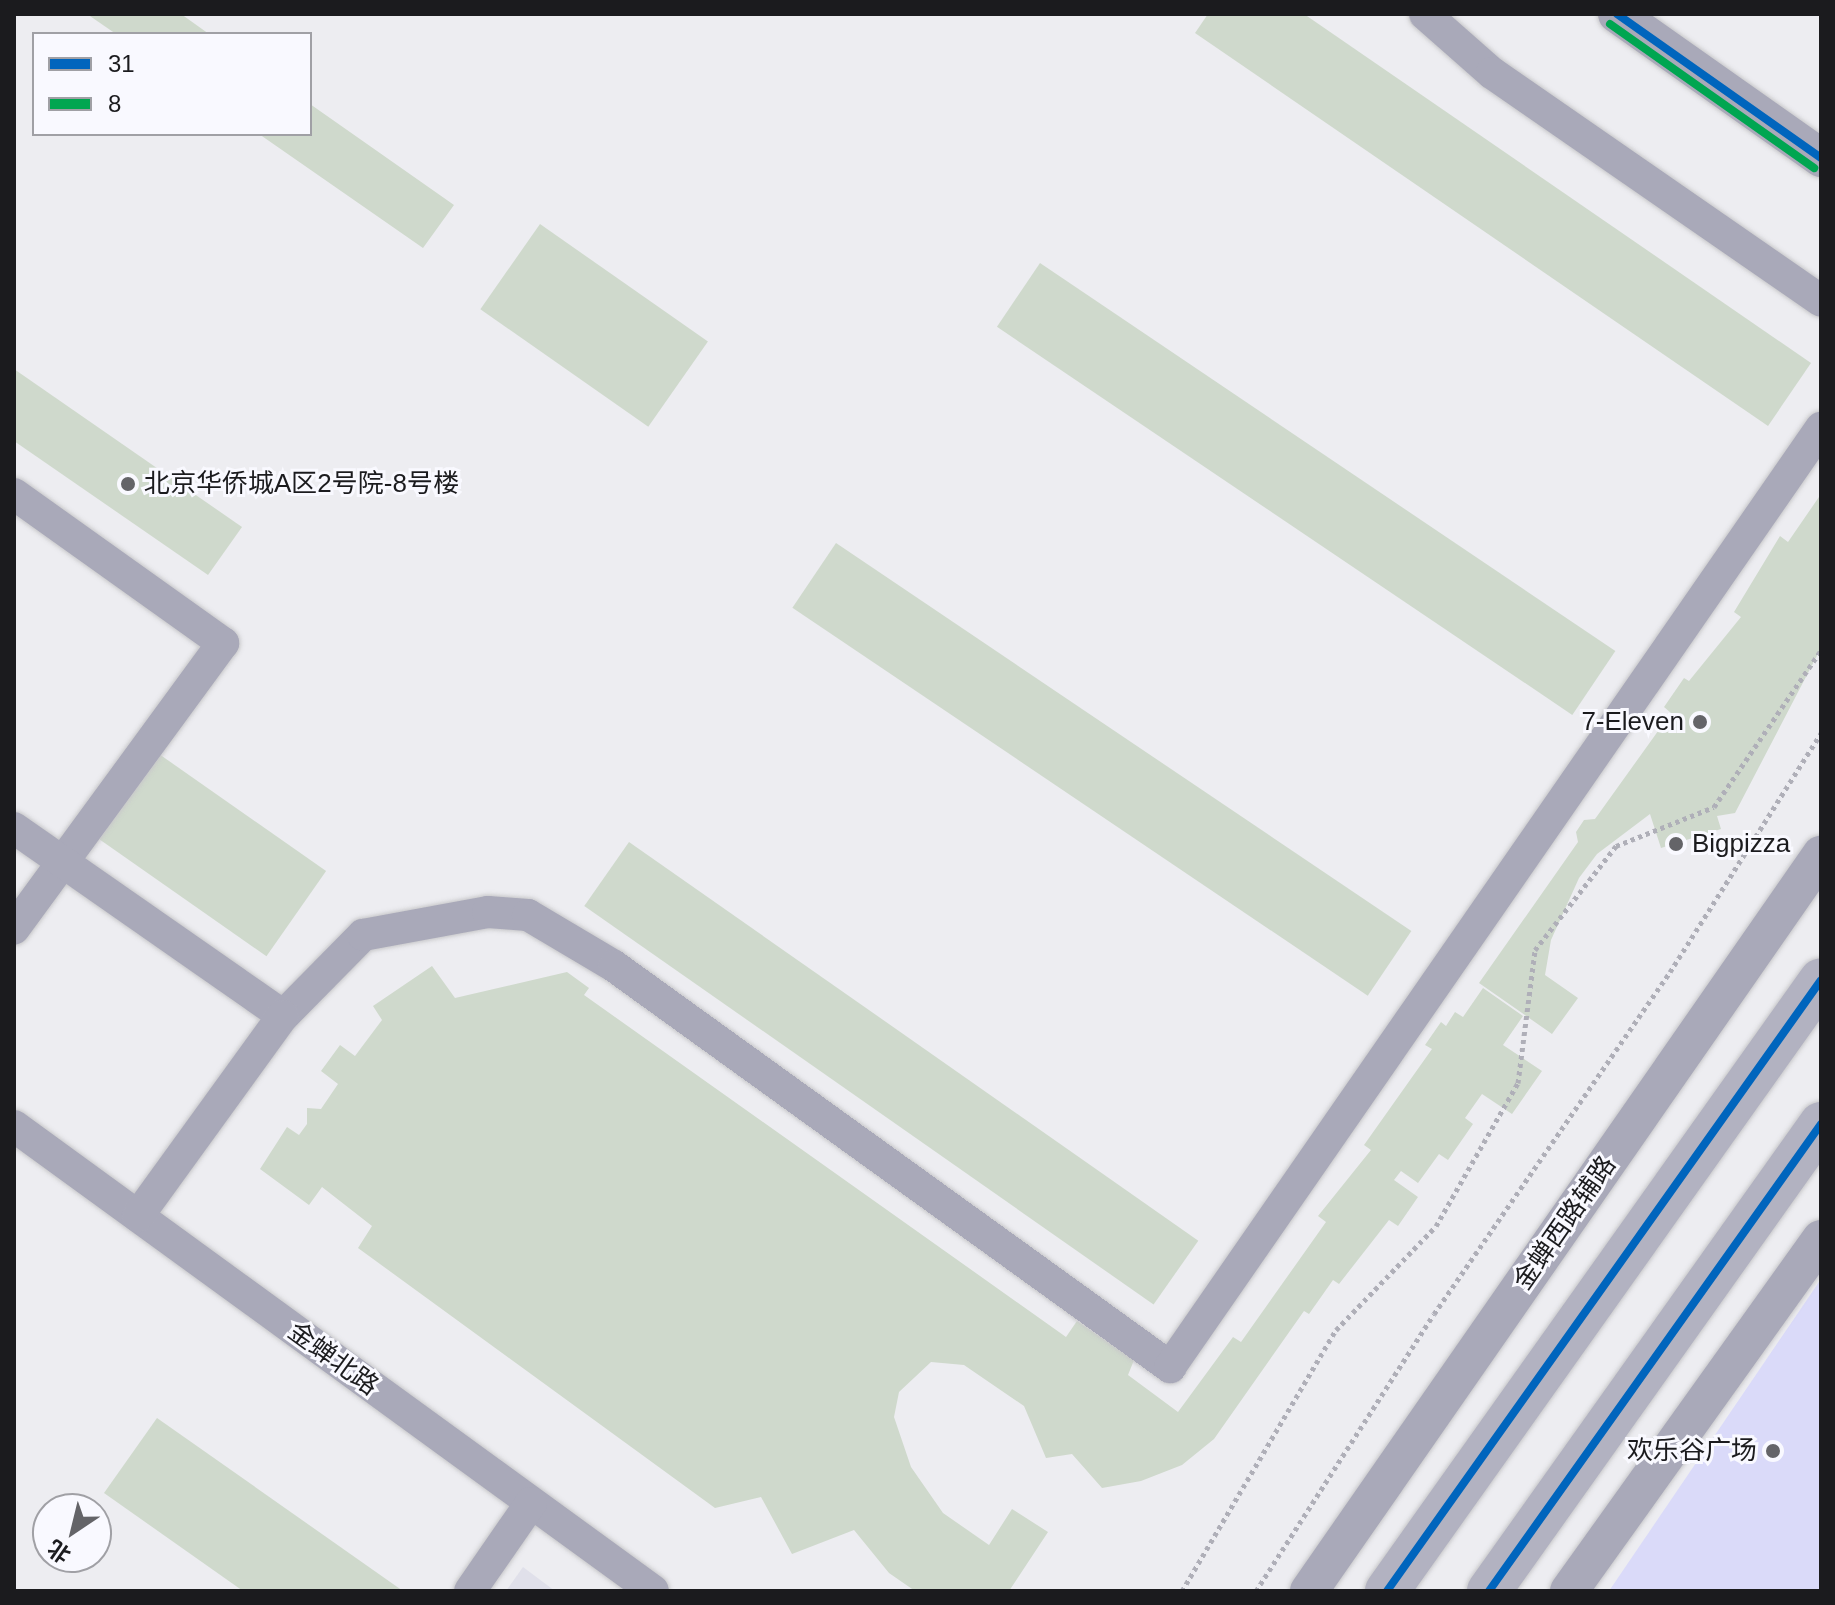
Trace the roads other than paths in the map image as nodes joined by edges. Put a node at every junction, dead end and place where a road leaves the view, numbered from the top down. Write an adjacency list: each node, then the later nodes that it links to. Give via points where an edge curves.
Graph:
1 (1425, 14): 4 (street, via 1492,73)
2 (1617, 14): 3 (street)
3 (1821, 158)
4 (1821, 301)
5 (1821, 428): 12 (street, via 1170,1367 614,966 528,915 488,912 363,935)
6 (14, 494): 9 (street, via 223,643)
7 (14, 828): 9 (street)
8 (1821, 855): 20 (street, 金蝉西路辅路)
9 (60, 861): 10 (street); 12 (street)
10 (14, 929)
11 (1821, 980): 21 (main road)
12 (283, 1016): 15 (street)
13 (1821, 1124): 22 (main road)
14 (14, 1126): 15 (street, 金蝉北路)
15 (138, 1216): 17 (street, 金蝉北路)
16 (1821, 1239): 23 (street)
17 (531, 1503): 18 (street); 19 (street, 金蝉北路)
18 (470, 1591)
19 (653, 1591)
20 (1309, 1591)
21 (1387, 1591)
22 (1489, 1591)
23 (1569, 1591)

